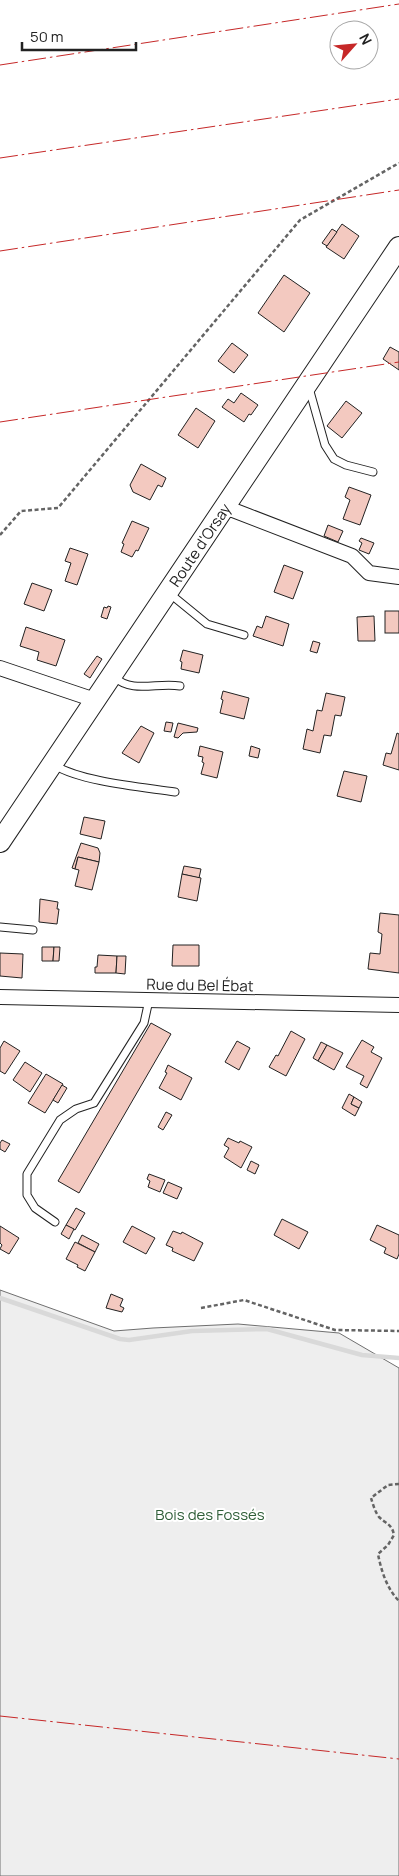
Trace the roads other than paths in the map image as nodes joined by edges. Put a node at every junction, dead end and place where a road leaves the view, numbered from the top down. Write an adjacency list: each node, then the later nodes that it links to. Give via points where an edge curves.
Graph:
1 (399, 247): 2 (main road, Route d'Orsay)
2 (308, 383): 3 (lane, via 325,446 334,459); 4 (main road, Route d'Orsay)
3 (373, 472)
4 (225, 508): 5 (street, via 352,556 369,573); 6 (main road, Route d'Orsay)
5 (399, 577)
6 (168, 592): 7 (lane, via 207,624); 9 (main road, Route d'Orsay)
7 (244, 635)
8 (0, 668): 11 (street)
9 (112, 675): 10 (lane, via 141,688 164,684); 11 (main road, Route d'Orsay)
10 (180, 686)
11 (95, 700): 12 (main road, Route d'Orsay)
12 (52, 764): 13 (lane, via 87,777); 14 (main road, Route d'Orsay)
13 (175, 792)
14 (0, 842)
15 (0, 927): 16 (lane)
16 (33, 930)
17 (0, 997): 18 (street, Rue du Bel Ébat)
18 (149, 1000): 19 (street, Rue du Bel Ébat); 20 (lane, via 144,1023 94,1103 76,1109 60,1120 27,1174 27,1195 35,1208)
19 (399, 1005)
20 (54, 1222)

